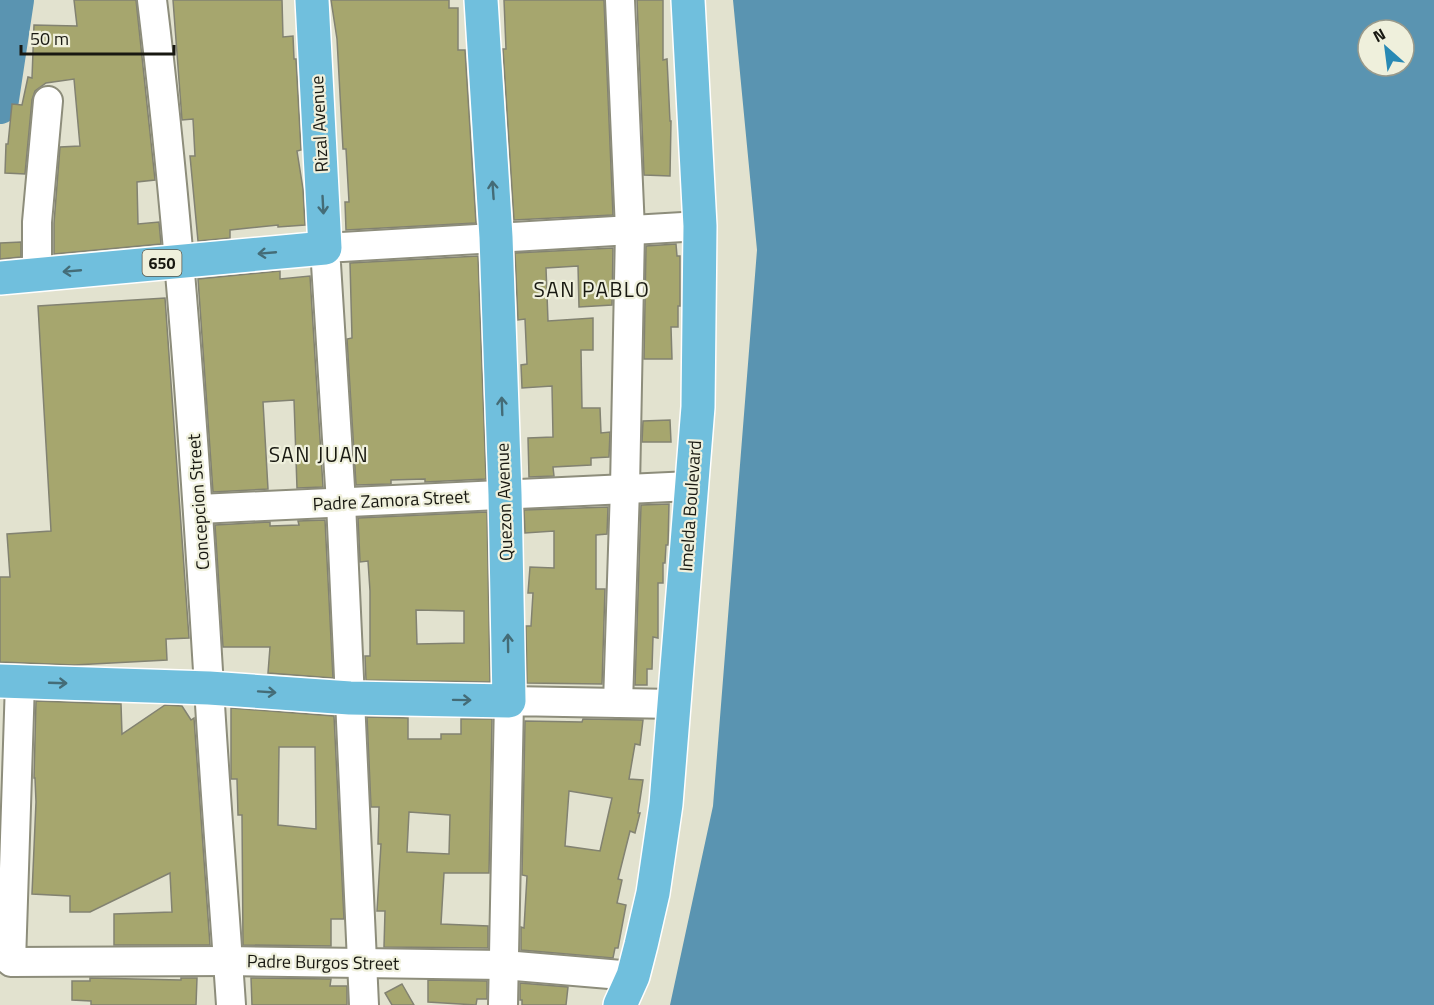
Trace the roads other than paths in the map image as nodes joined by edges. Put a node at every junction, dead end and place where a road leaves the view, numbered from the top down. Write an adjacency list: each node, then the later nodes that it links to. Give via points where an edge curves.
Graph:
1 (152, 0): 11 (street, Concepcion Street)
2 (312, 0): 10 (main road, Rizal Avenue, one-way to 10)
3 (481, 0): 9 (main road, Quezon Avenue, one-way to 3)
4 (620, 0): 8 (street)
5 (688, 0): 7 (main road, Imelda Boulevard)
6 (48, 101): 12 (street, via 37,222)
7 (700, 226): 8 (street); 14 (main road, Imelda Boulevard, via 698,407)
8 (630, 230): 9 (street); 15 (street)
9 (496, 237): 10 (street); 16 (main road, Quezon Avenue, one-way to 9)
10 (325, 248): 11 (main road, 650, one-way to 11); 17 (street)
11 (180, 261): 12 (main road, 650, one-way to 12); 18 (street, Concepcion Street)
12 (37, 274): 13 (main road, 650)
13 (0, 278)
14 (691, 486): 15 (street, Padre Zamora Street); 24 (main road, Imelda Boulevard)
15 (625, 488): 16 (street, Padre Zamora Street); 23 (street)
16 (505, 494): 17 (street, Padre Zamora Street); 22 (main road, Quezon Avenue, one-way to 16)
17 (341, 503): 18 (street, Padre Zamora Street); 21 (street)
18 (199, 509): 20 (street, Concepcion Street)
19 (10, 681): 20 (main road, one-way to 20); 25 (street, Padre Burgos Street, via 11,962)
20 (209, 688): 21 (main road, one-way to 21); 25 (street, Concepcion Street)
21 (350, 698): 22 (main road, one-way to 22); 26 (street)
22 (509, 701): 23 (street); 27 (street, Quezon Avenue)
23 (618, 703): 24 (street)
24 (675, 704): 28 (main road, Imelda Boulevard, via 666,804 652,893)
25 (228, 961): 26 (street, Padre Burgos Street); 29 (street, Concepcion Street)
26 (363, 963): 27 (street, Padre Burgos Street); 30 (street)
27 (504, 965): 28 (street, Padre Burgos Street); 31 (street, Quezon Avenue)
28 (627, 991)
29 (231, 1005)
30 (364, 1005)
31 (503, 1005)

